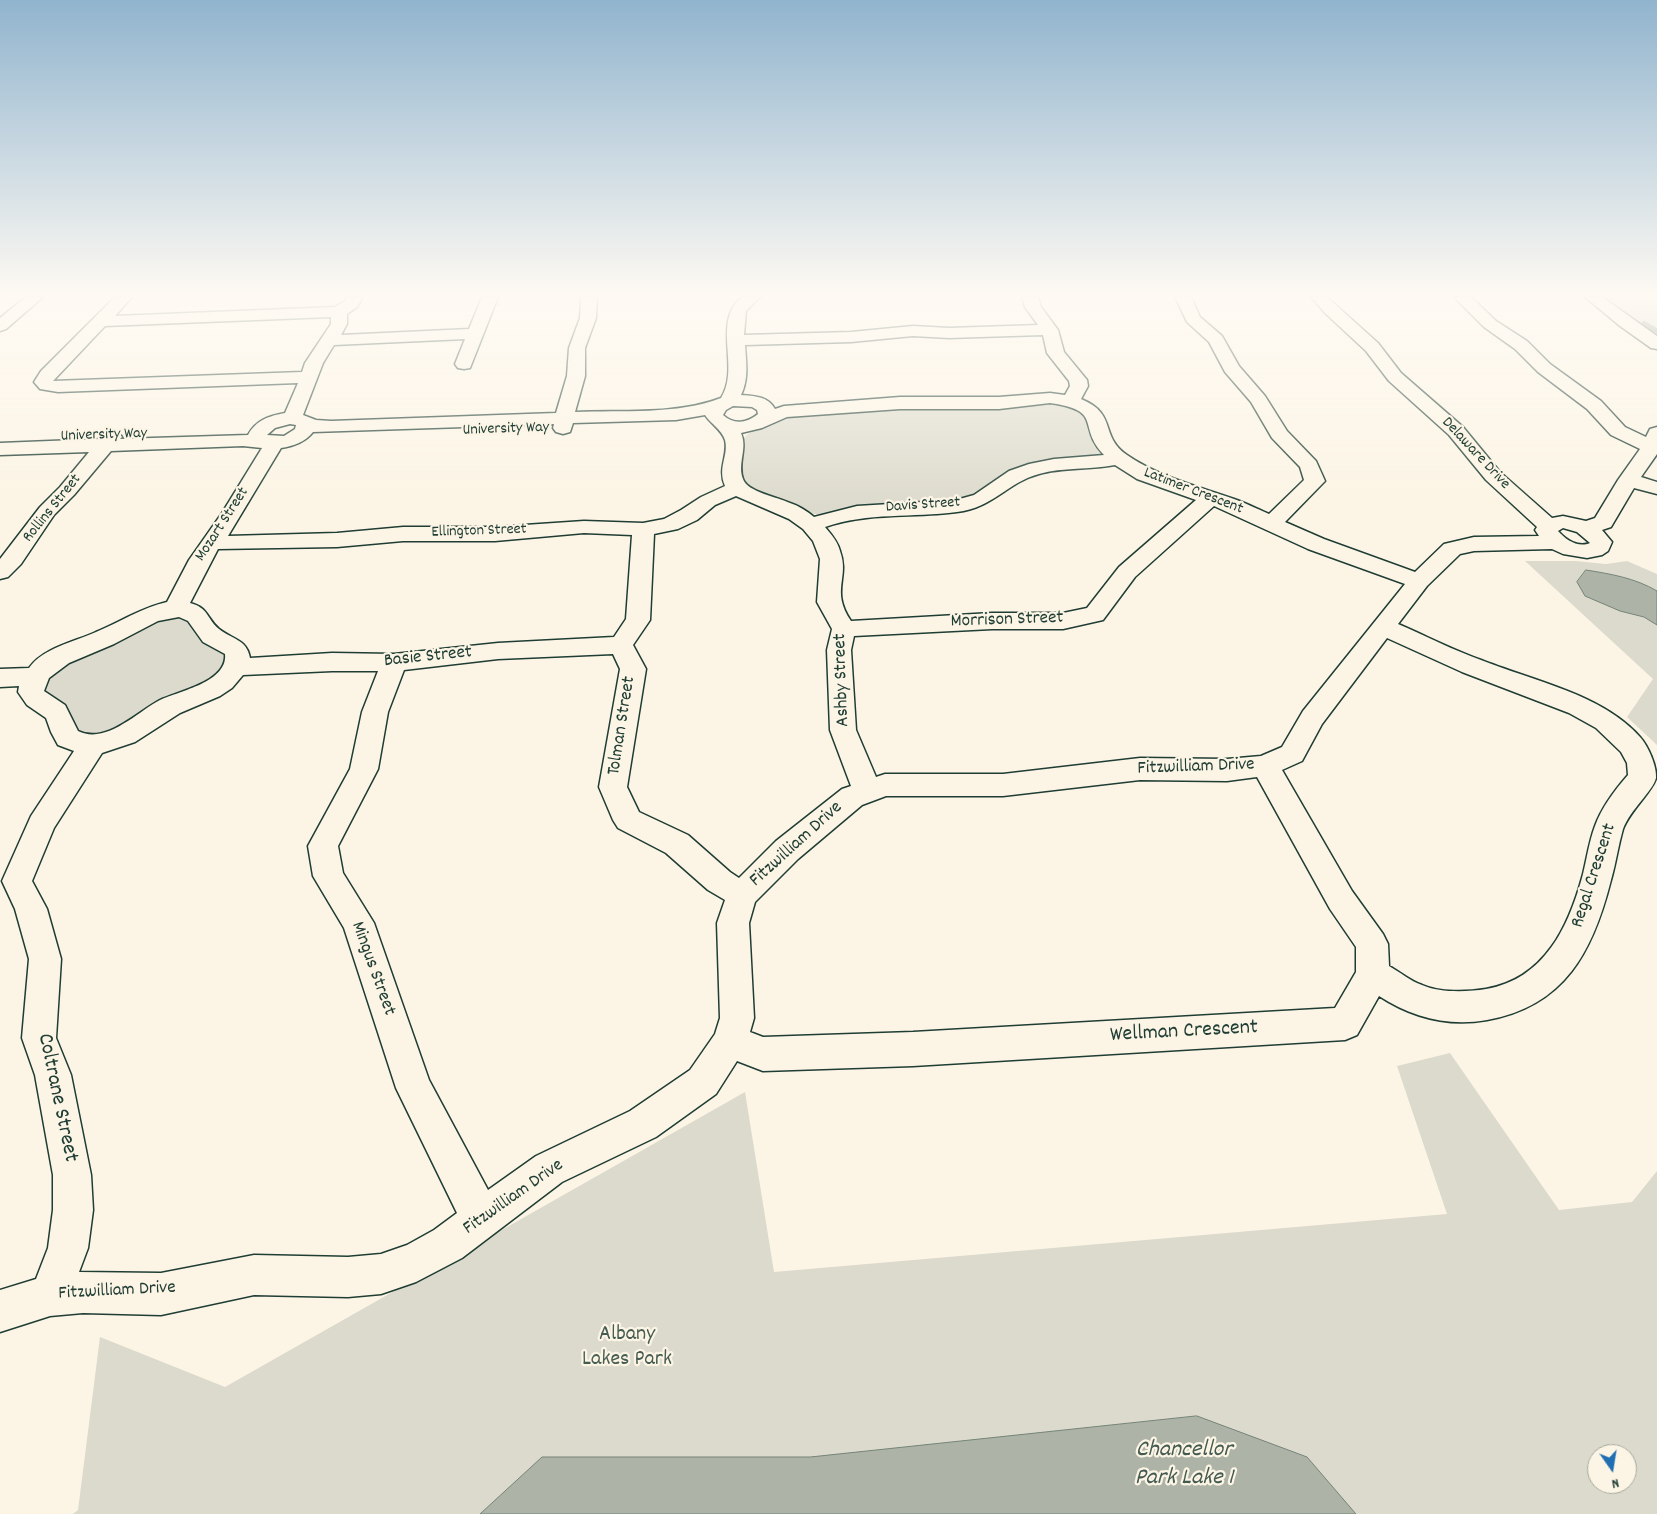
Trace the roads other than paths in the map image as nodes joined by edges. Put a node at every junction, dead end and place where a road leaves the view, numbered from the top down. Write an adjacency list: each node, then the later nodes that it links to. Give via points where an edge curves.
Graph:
1 (54, 368): 10 (street, via 43,382 46,386)
2 (312, 368): 10 (street)
3 (576, 368): 15 (street)
4 (740, 368): 13 (street)
5 (1068, 368): 11 (street, via 1079,386)
6 (1231, 368): 26 (street, via 1259,400 1278,434 1309,465 1315,481)
7 (1388, 368): 29 (street, Delaware Drive, via 1456,431 1493,476)
8 (1404, 368): 29 (street, Delaware Drive, via 1421,388 1470,430)
9 (1544, 368): 19 (street, via 1594,405 1620,432)
10 (309, 376): 14 (street)
11 (1071, 401): 12 (street, Latimer Crescent, via 1050,398 999,403 900,403 781,412); 21 (street, Latimer Crescent, via 1088,408 1095,415 1102,440)
12 (758, 407): 13 (street); 13 (street, University Way, via 742,400)
13 (725, 420): 15 (street, University Way); 23 (street, via 733,482)
14 (298, 421): 15 (street, University Way, via 339,427); 16 (street, University Way); 16 (street, Mozart Street, via 306,428 304,432)
15 (564, 423): 16 (street, University Way)
16 (273, 437): 18 (street, University Way); 30 (street, Mozart Street, via 232,514)
17 (0, 439): 18 (street, University Way)
18 (109, 440): 20 (street, University Way); 31 (street, Rollins Street, via 47,511)
19 (1655, 441): 22 (street)
20 (0, 449)
21 (1118, 458): 25 (street, Latimer Crescent, via 1144,475); 27 (street, Davis Street, via 1036,468 1016,475 981,499 958,506 852,512)
22 (1628, 480): 24 (street); 29 (street, via 1604,522 1586,528 1601,542 1597,549 1581,551)
23 (738, 488): 27 (street, Ashby Street, via 752,497 790,510); 28 (street, Ellington Street, via 708,501 670,524)
24 (1657, 488)
25 (1211, 498): 26 (street, Latimer Crescent); 35 (street, Morrison Street, via 1127,572 1095,614 1062,621 992,621)
26 (1271, 524): 32 (street, Latimer Crescent, via 1316,544)
27 (811, 525): 35 (street, Ashby Street, via 828,548 831,563 829,601)
28 (642, 529): 30 (street, Ellington Street, via 584,527 495,534 402,534 337,540); 36 (street, via 638,620)
29 (1556, 530): 32 (street, Fitzwilliam Drive, via 1452,549)
30 (211, 543): 33 (street, Mozart Street)
31 (0, 572)
32 (1419, 580): 34 (street, Fitzwilliam Drive)
33 (174, 609): 38 (street, via 195,613 210,634 233,647 238,656); 39 (street, via 145,616 107,638 58,658)
34 (1383, 627): 42 (street, Fitzwilliam Drive, via 1312,718 1292,754); 45 (street, Regal Crescent, via 1471,666 1578,706 1605,721 1631,746 1641,762 1642,778 1615,813 1604,837 1600,865 1583,920 1567,953 1543,981 1497,1004 1475,1007 1441,1005 1416,999)
35 (844, 629): 43 (street, Ashby Street, via 838,650 843,730)
36 (621, 645): 37 (street, Basie Street, via 498,651); 44 (street, Tolman Street, via 633,669 613,787 628,820 677,844 719,881)
37 (394, 663): 38 (street, Basie Street, via 317,662); 47 (street, Mingus Street, via 375,712 364,769 323,846 328,876 358,924 414,1088)
38 (235, 667): 41 (street, via 230,676 217,686 167,709 132,732)
39 (36, 677): 40 (street); 41 (street, via 31,686 32,696 54,710 66,737)
40 (0, 678)
41 (94, 744): 48 (street, Coltrane Street, via 41,824 17,882 31,909 45,958 39,1038 53,1075 72,1175 73,1210 68,1248)
42 (1265, 766): 43 (street, Fitzwilliam Drive, via 1227,770 1140,769 1003,785 907,784); 45 (street, via 1341,900 1372,944)
43 (867, 790): 44 (street, Fitzwilliam Drive, via 838,806)
44 (742, 895): 46 (street, Fitzwilliam Drive, via 734,922 738,1018)
45 (1373, 974): 46 (street, Wellman Crescent, via 1345,1024 913,1049 763,1054)
46 (730, 1042): 47 (street, Fitzwilliam Drive, via 704,1082 643,1124 549,1169)
47 (481, 1218): 48 (street, Fitzwilliam Drive, via 448,1244 416,1262 381,1274 348,1277 254,1275 161,1294 84,1292)
48 (50, 1295): 49 (street, Fitzwilliam Drive)
49 (0, 1311)

